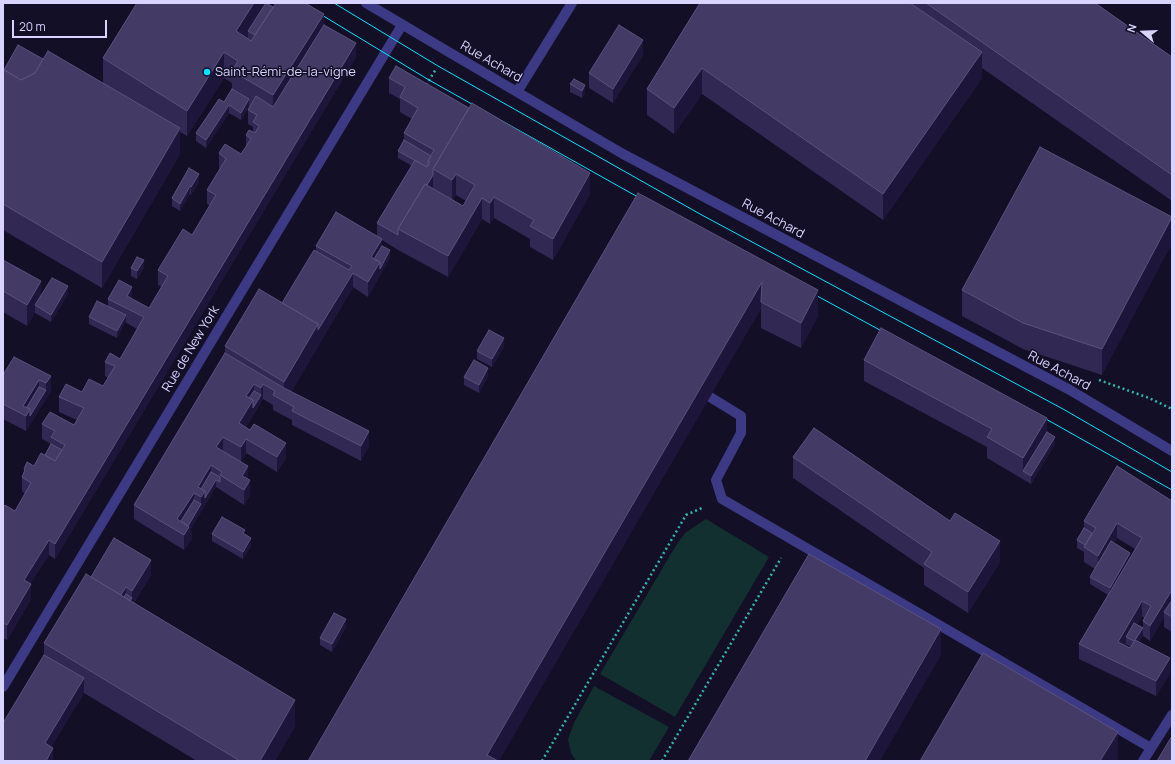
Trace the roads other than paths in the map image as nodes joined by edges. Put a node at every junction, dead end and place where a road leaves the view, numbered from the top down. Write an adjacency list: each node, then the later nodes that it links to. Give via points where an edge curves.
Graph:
1 (366, 3): 3 (street, Rue Achard)
2 (572, 3): 4 (street)
3 (402, 25): 4 (street, Rue Achard); 7 (street, Rue de New York)
4 (517, 92): 6 (street, Rue Achard, via 623,154 1070,390)
5 (710, 397): 9 (street, via 741,416 741,433 716,480 722,499)
6 (1172, 451)
7 (3, 687)
8 (1172, 714): 9 (street)
9 (1151, 748): 10 (street)
10 (1143, 761)

